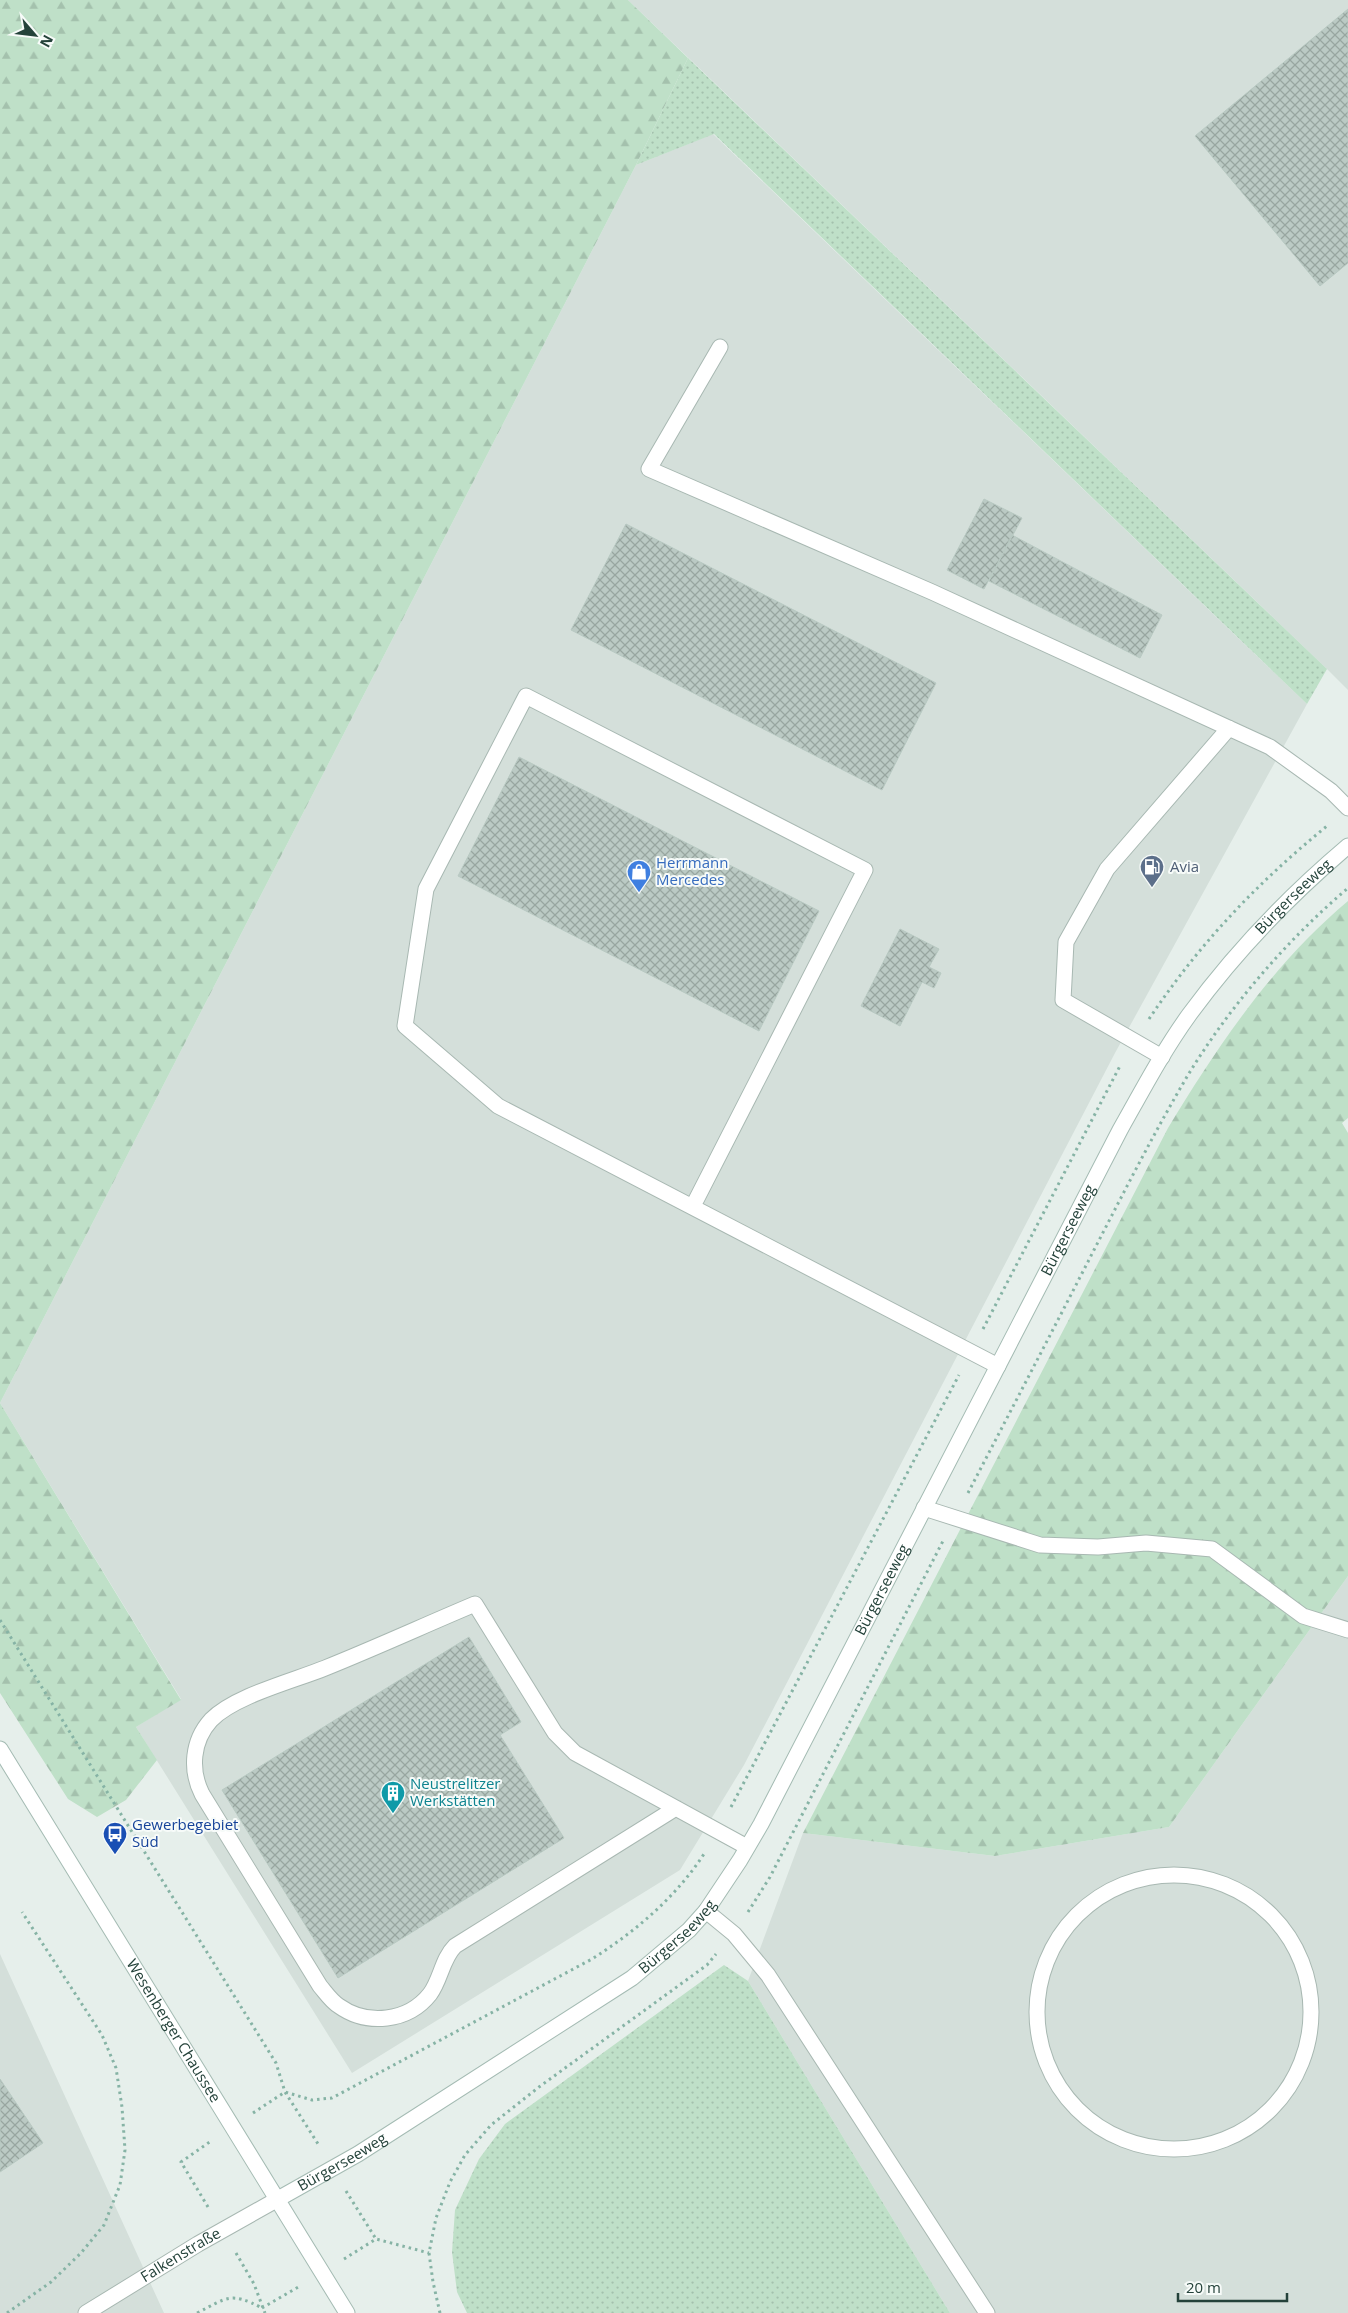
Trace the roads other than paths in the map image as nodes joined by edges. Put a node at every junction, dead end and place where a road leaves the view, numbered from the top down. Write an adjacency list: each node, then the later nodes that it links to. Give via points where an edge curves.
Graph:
1 (720, 348): 2 (street, via 650,469 932,592)
2 (1229, 728): 3 (street, via 1270,747 1331,791); 5 (street, via 1108,869 1066,942 1063,1000)
3 (1348, 808)
4 (1348, 846): 5 (street, Bürgerseeweg, via 1269,920 1229,964 1188,1016)
5 (1162, 1057): 7 (street, Bürgerseeweg, via 1120,1130)
6 (693, 1206): 6 (street, via 498,1106 405,1026 426,889 526,696 865,870); 7 (street)
7 (998, 1366): 8 (street, Bürgerseeweg)
8 (924, 1508): 9 (street, via 1040,1545 1098,1547 1146,1543 1212,1549 1303,1616); 12 (street, Bürgerseeweg)
9 (1348, 1630)
10 (0, 1749): 15 (street, Wesenberger Chaussee)
11 (676, 1808): 11 (street, via 455,1946 448,1952 430,1994 417,2007 400,2015 368,2018 339,2006 320,1986 202,1794 196,1782 194,1756 207,1726 233,1704 475,1604 555,1733 575,1753); 12 (street)
12 (747, 1847): 14 (street, Bürgerseeweg)
13 (1110, 1889): 13 (street, via 1073,1916 1048,1954 1036,1998 1042,2052 1057,2086 1087,2121 1127,2143 1172,2151 1218,2144 1258,2122 1290,2089 1308,2046 1312,2001 1301,1957 1277,1919 1241,1891 1198,1876 1153,1875)
14 (706, 1911): 15 (street, Bürgerseeweg, via 689,1930 632,1978 358,2154); 18 (street, via 734,1934 768,1975)
15 (278, 2200): 16 (street, Falkenstraße, via 222,2230); 17 (street, Wesenberger Chaussee)
16 (86, 2313)
17 (347, 2313)
18 (987, 2313)

